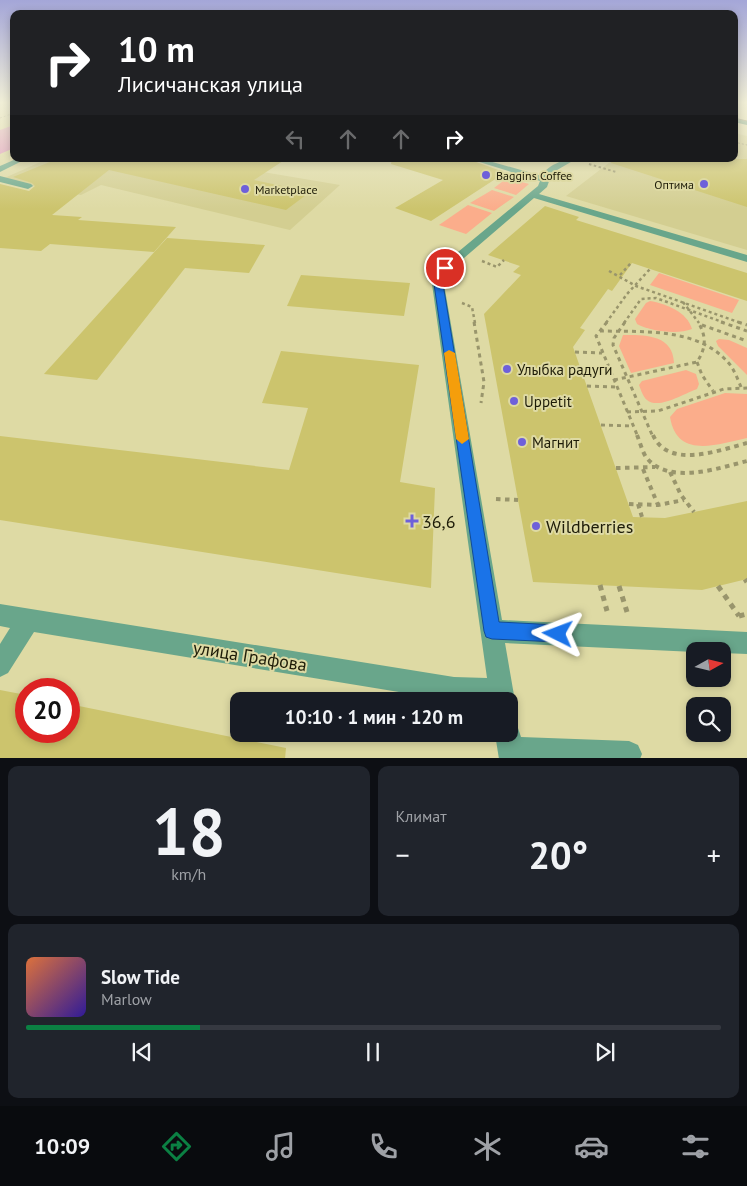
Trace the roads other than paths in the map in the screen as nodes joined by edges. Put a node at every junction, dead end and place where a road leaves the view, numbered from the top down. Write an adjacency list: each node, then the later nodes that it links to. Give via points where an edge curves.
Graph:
1 (15, 162): 4 (street)
2 (484, 162): 6 (street)
3 (566, 162): 6 (street, via 548,172)
4 (0, 169)
5 (0, 179): 7 (street)
6 (545, 180): 8 (street)
7 (28, 186)
8 (533, 195): 9 (street); 12 (street, via 445,268 438,284)
9 (747, 259)
10 (0, 615): 11 (street, улица Графова)
11 (28, 620): 14 (street); 15 (street, улица Графова)
12 (492, 631): 13 (street); 16 (street)
13 (747, 643)
14 (0, 664)
15 (475, 692)
16 (501, 692)
17 (510, 748): 18 (street)
18 (629, 754)

